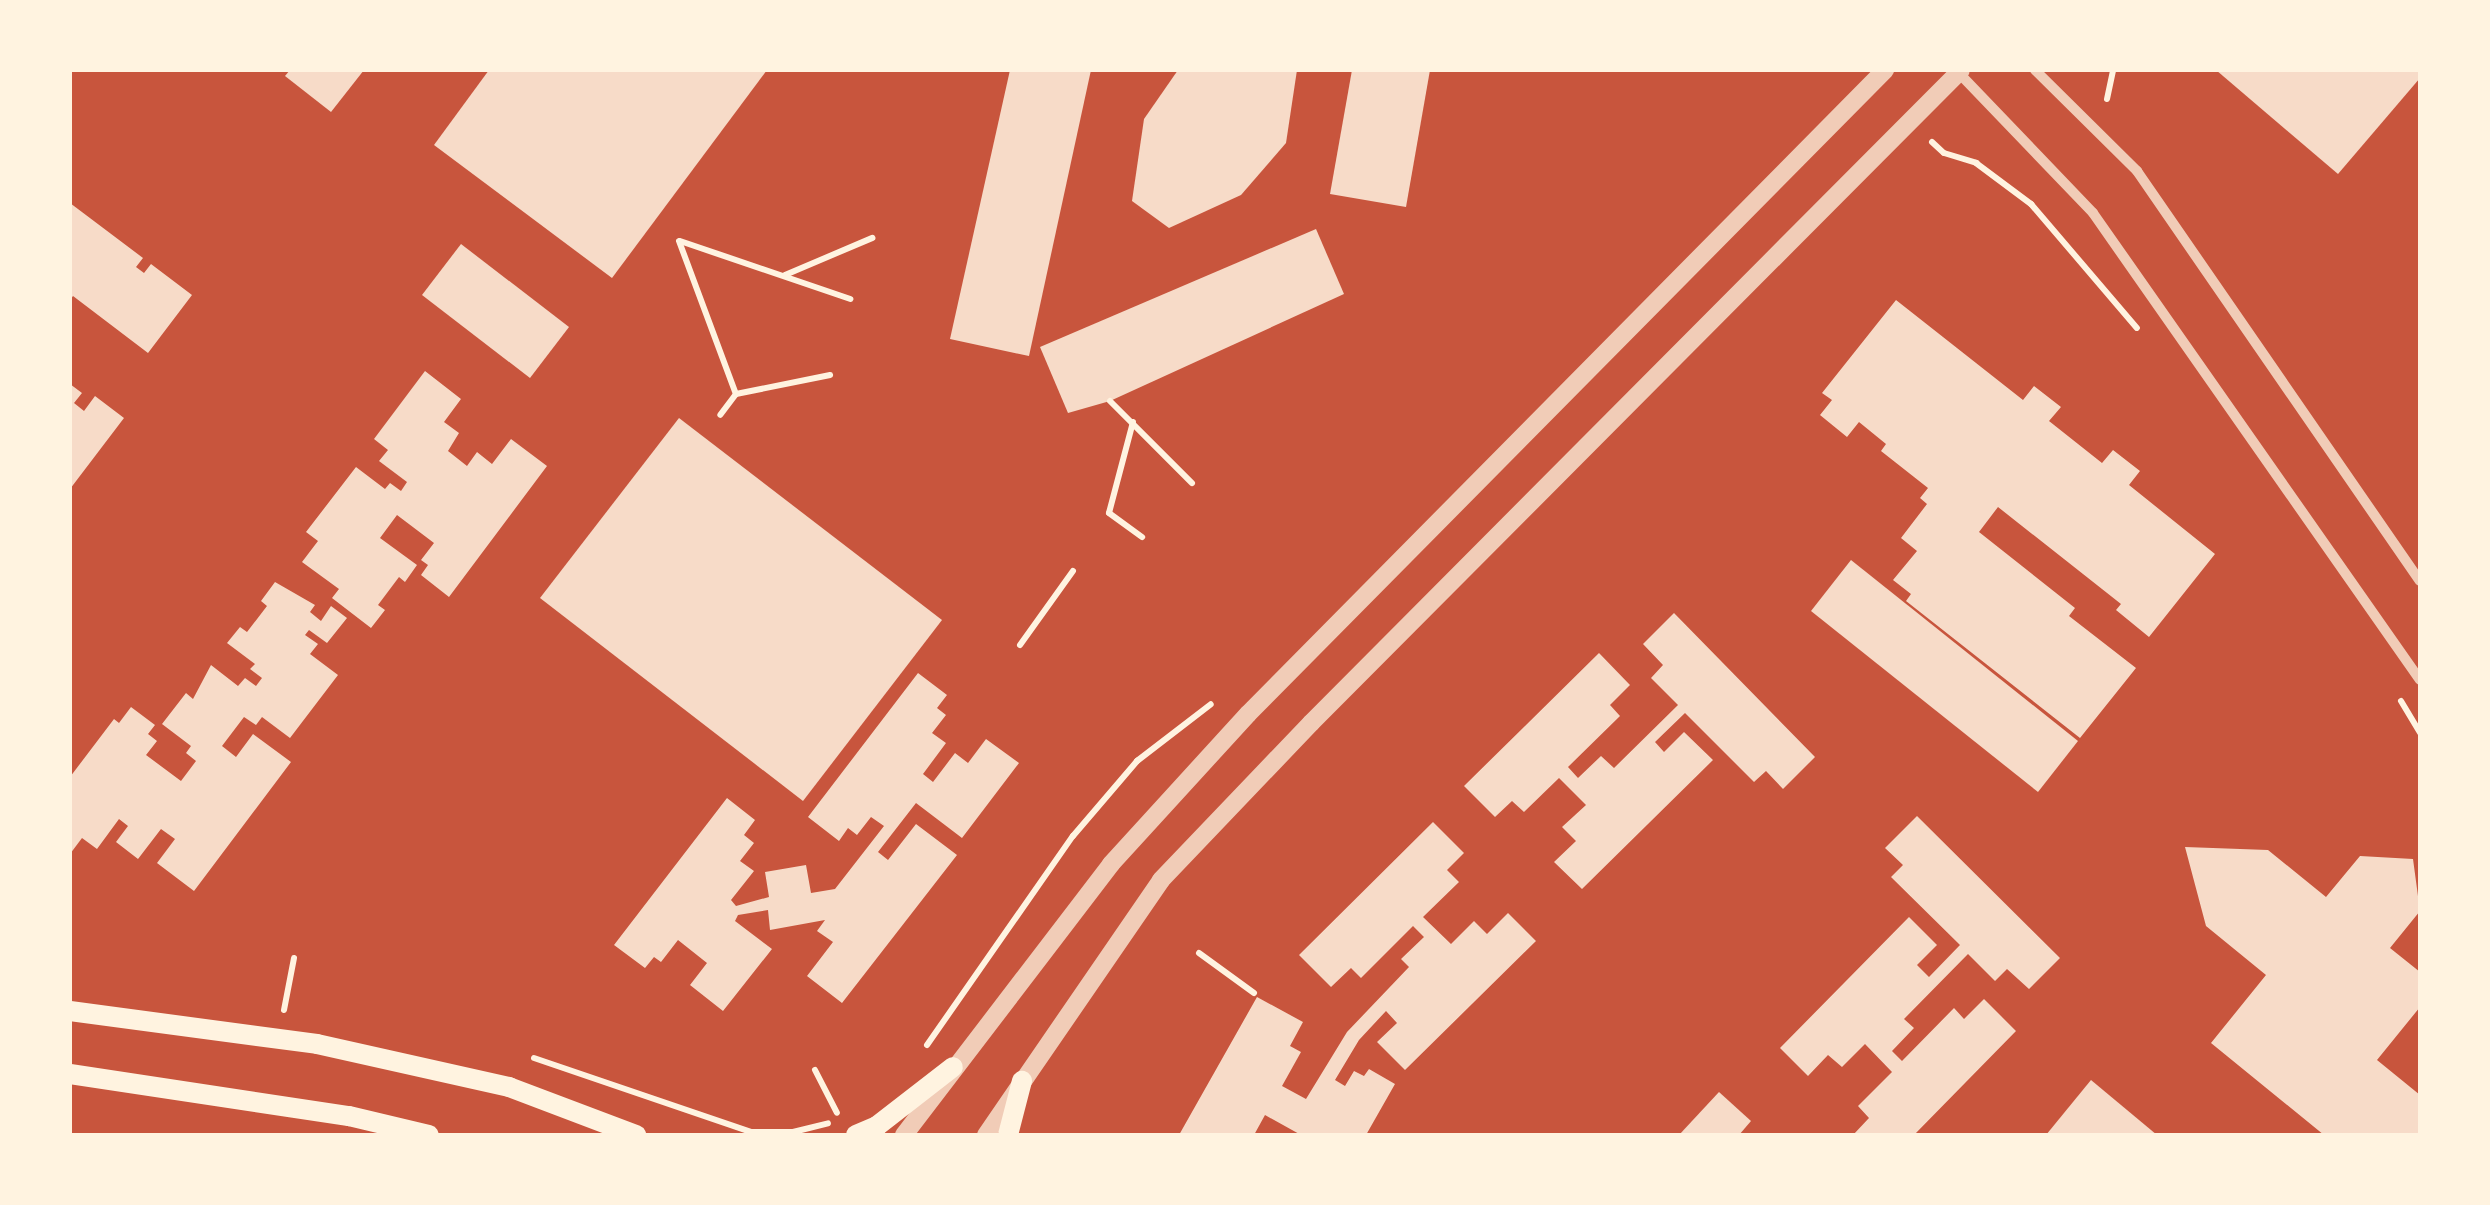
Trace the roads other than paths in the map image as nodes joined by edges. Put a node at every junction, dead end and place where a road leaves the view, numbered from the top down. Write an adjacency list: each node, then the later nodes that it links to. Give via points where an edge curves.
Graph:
1 (1886, 70): 7 (street, via 1248,714 1112,864)
2 (2035, 70): 4 (street, via 2137,171)
3 (1958, 71): 5 (street, via 2094,213); 9 (street, via 1230,805 1161,880)
4 (2420, 580)
5 (2420, 680)
6 (70, 1011): 10 (main road, via 317,1044 509,1087)
7 (953, 1067): 12 (main road); 13 (street)
8 (70, 1074): 11 (main road, via 348,1116)
9 (1022, 1081): 14 (street); 15 (main road)
10 (637, 1134)
11 (429, 1135)
12 (856, 1135)
13 (904, 1135)
14 (986, 1135)
15 (1008, 1135)

